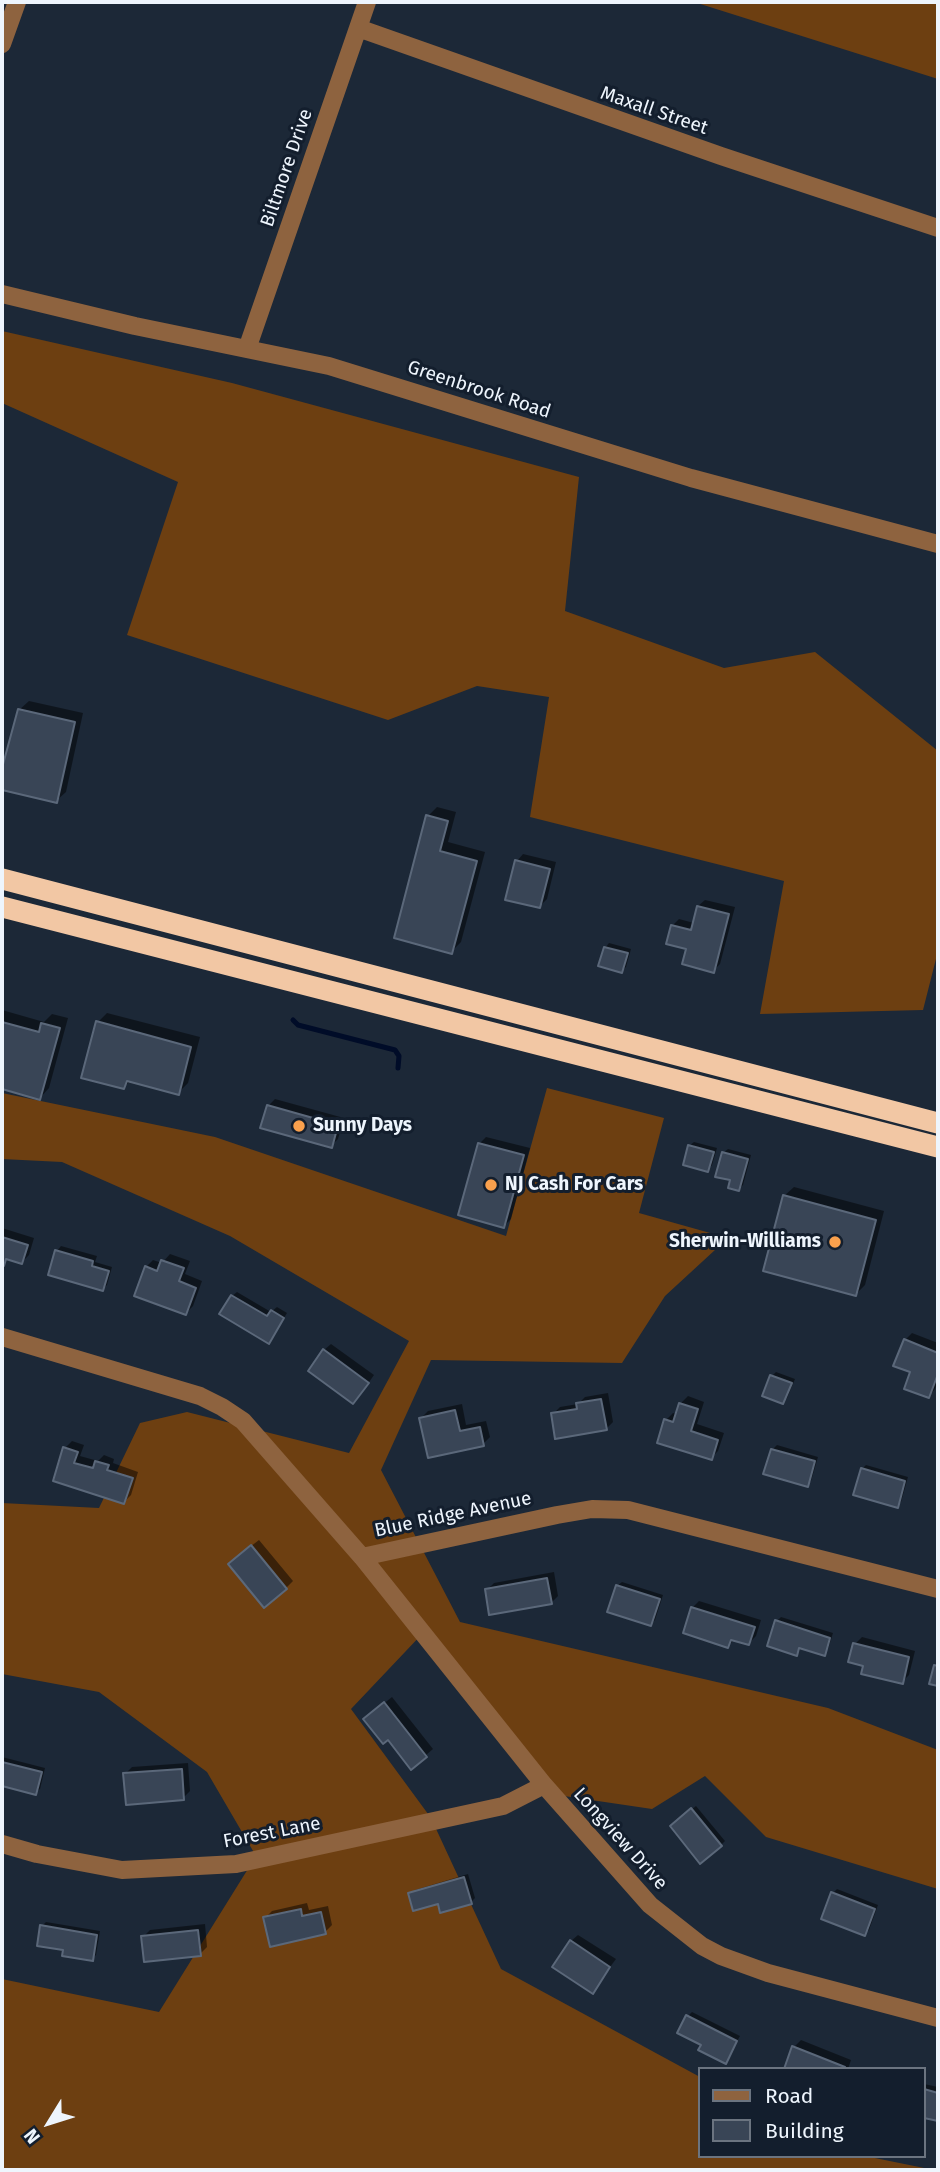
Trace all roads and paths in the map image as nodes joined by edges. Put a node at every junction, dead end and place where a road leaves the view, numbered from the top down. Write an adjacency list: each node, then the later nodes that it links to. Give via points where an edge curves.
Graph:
1 (17, 2): 4 (street)
2 (367, 2): 3 (street, Biltmore Drive)
3 (358, 29): 5 (street, Maxall Street); 7 (street, Biltmore Drive)
4 (2, 44)
5 (938, 228)
6 (2, 294): 7 (street, Greenbrook Road)
7 (247, 349): 8 (street, Greenbrook Road, via 384,381 619,457)
8 (938, 544)
9 (2, 879): 11 (highway)
10 (2, 907): 12 (highway)
11 (938, 1123)
12 (938, 1147)
13 (2, 1337): 14 (street, Blue Ridge Avenue, via 200,1396 222,1407 243,1421)
14 (362, 1557): 15 (street, Blue Ridge Avenue, via 557,1515 592,1509 628,1510); 16 (street, Longview Drive)
15 (937, 1584)
16 (544, 1785): 17 (street, Forest Lane, via 503,1806 236,1864 122,1870); 18 (street, Longview Drive, via 650,1905 702,1946 768,1973)
17 (2, 1844)
18 (938, 2018)

